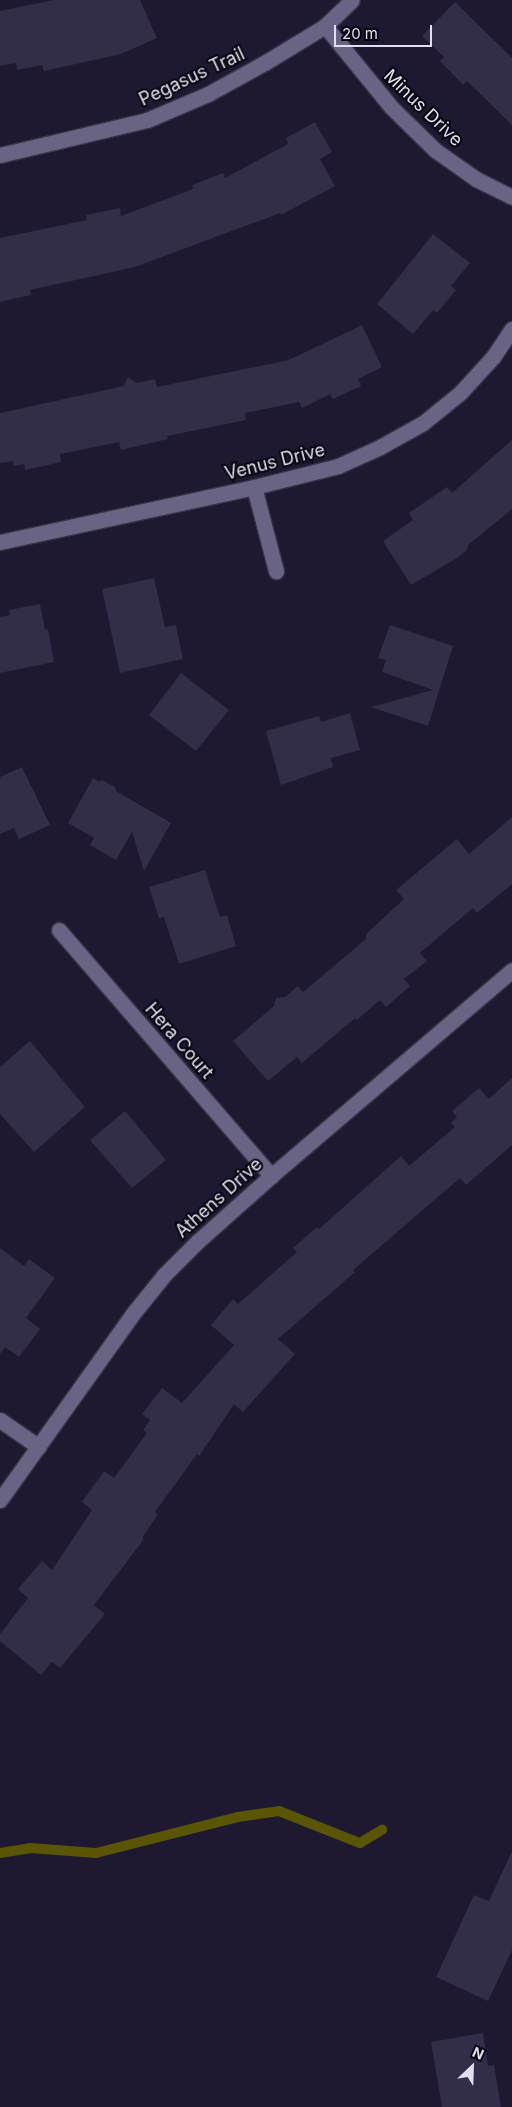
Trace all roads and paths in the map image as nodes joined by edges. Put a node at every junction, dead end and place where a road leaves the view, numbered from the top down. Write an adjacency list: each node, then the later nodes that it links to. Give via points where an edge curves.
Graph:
1 (352, 0): 2 (street, Pegasus Trail)
2 (324, 26): 3 (street, Pegasus Trail, via 208,94 147,120); 4 (street, Minus Drive, via 391,107 435,150 476,179)
3 (0, 155)
4 (512, 198)
5 (512, 329): 6 (street, Venus Drive, via 494,357 460,393 423,423 338,466)
6 (254, 487): 7 (street, Venus Drive); 8 (street)
7 (0, 542)
8 (276, 571)
9 (59, 930): 11 (street, Hera Court)
10 (512, 970): 11 (street, Athens Drive)
11 (271, 1176): 13 (street, Athens Drive, via 164,1275)
12 (0, 1420): 13 (street)
13 (39, 1447): 14 (street, Athens Drive)
14 (0, 1500)

